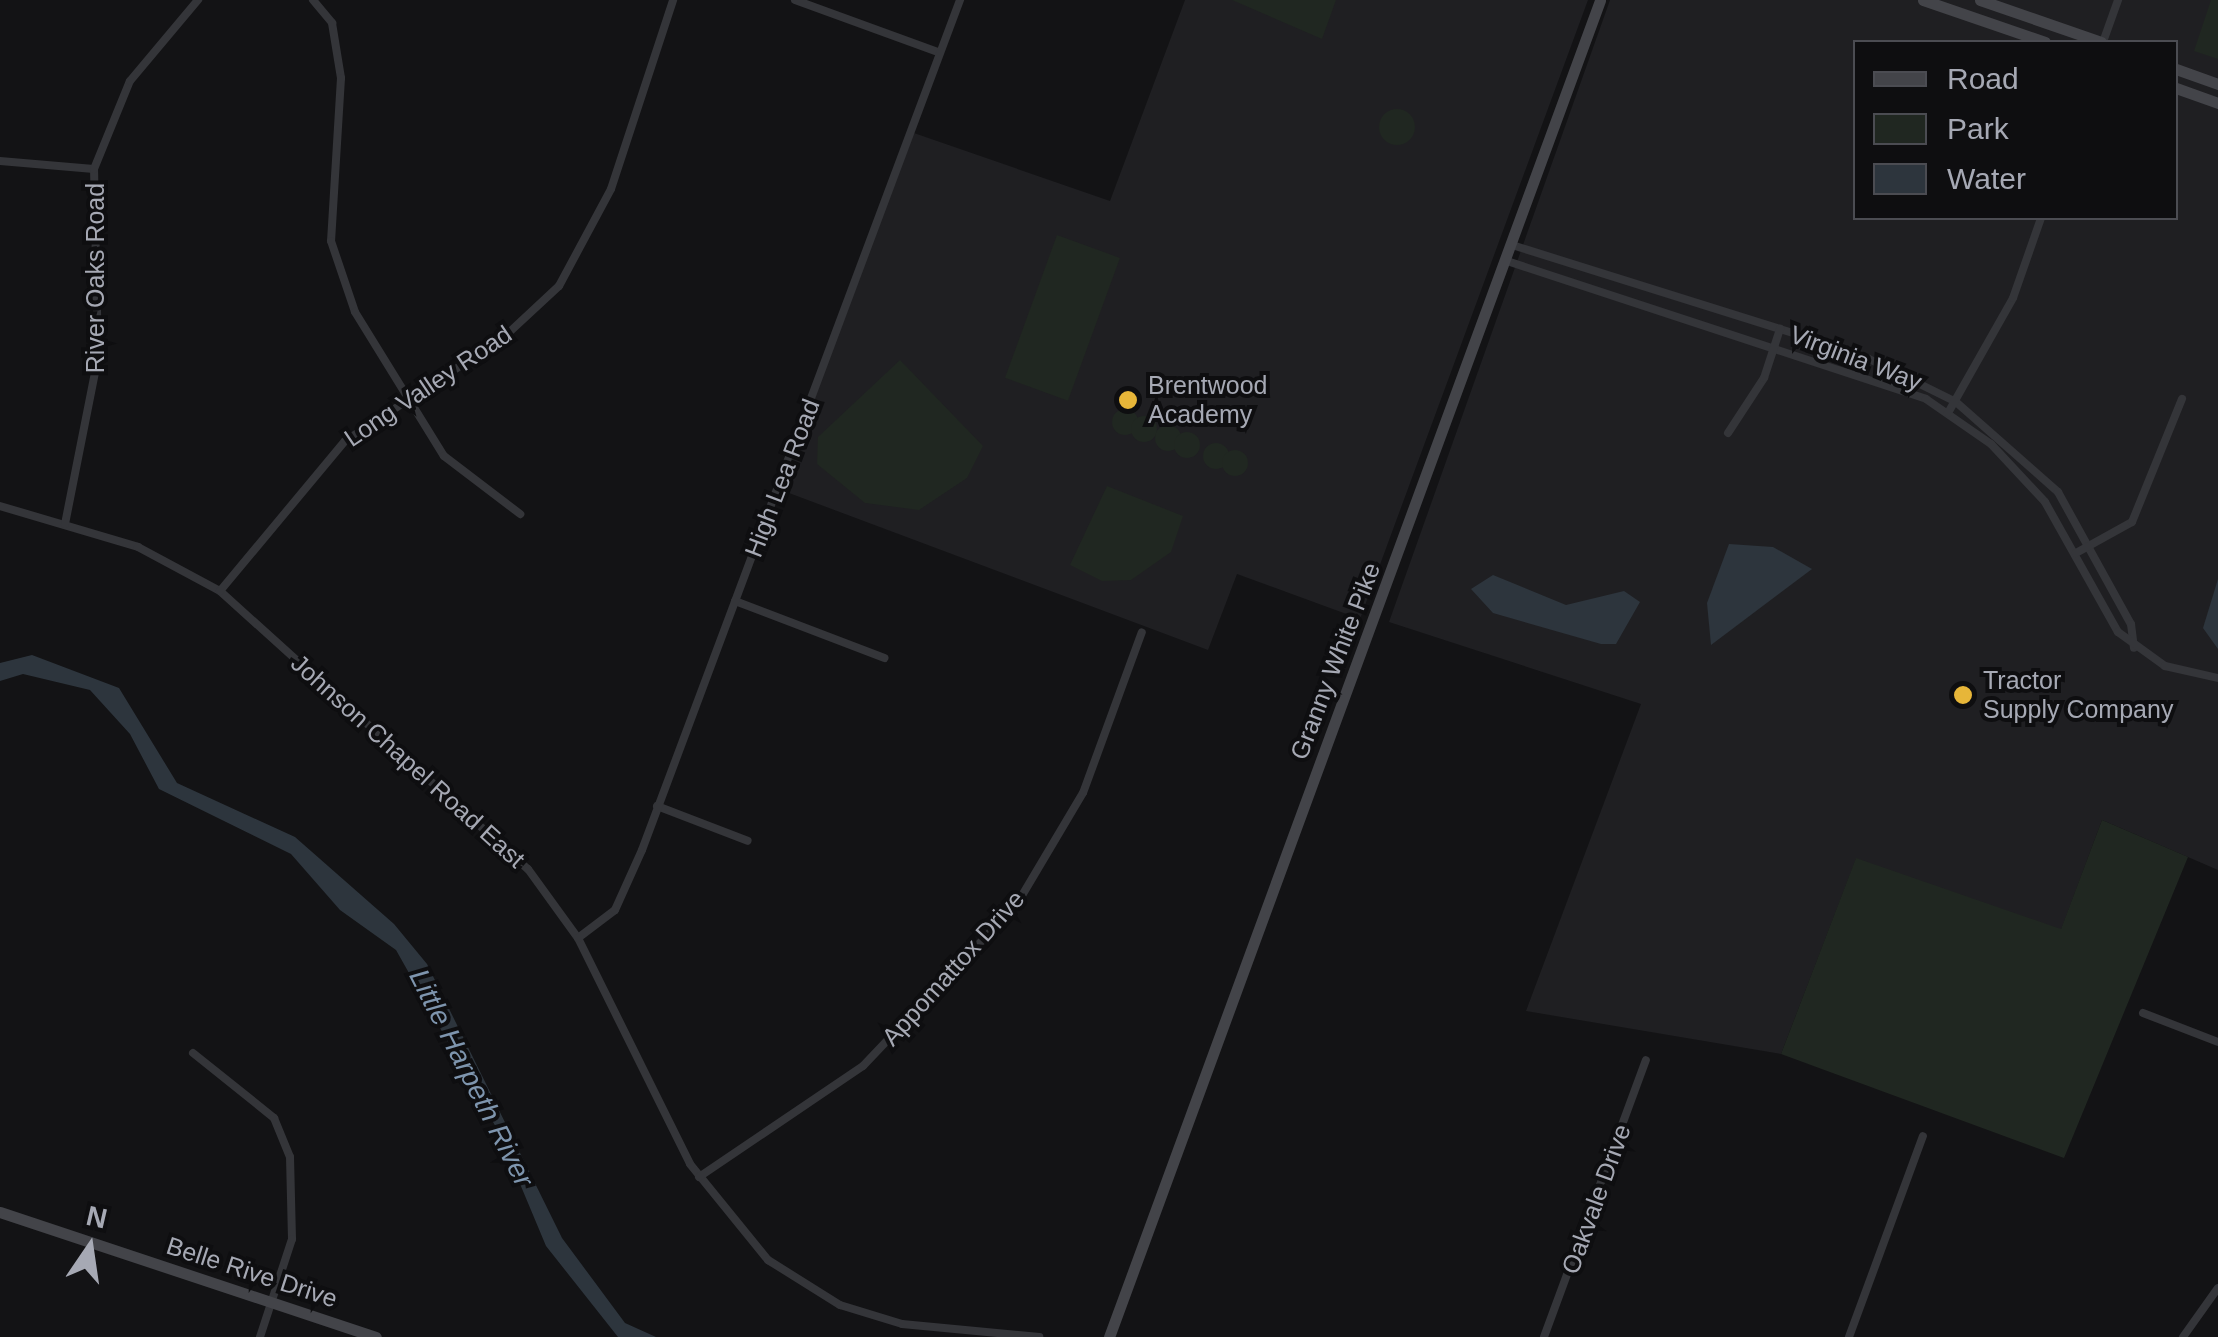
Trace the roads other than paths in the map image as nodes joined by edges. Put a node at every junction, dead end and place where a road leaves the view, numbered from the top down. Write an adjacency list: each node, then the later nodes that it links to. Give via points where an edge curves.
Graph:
1 (198, 0): 19 (street, River Oaks Road, via 130,81)
2 (313, 0): 26 (street, via 332,23 341,78 332,241 354,312)
3 (672, 0): 26 (street, Long Valley Road, via 592,238 532,312)
4 (795, 0): 13 (street)
5 (960, 0): 13 (street, High Lea Road)
6 (1600, 0): 21 (main road, Granny White Pike)
7 (1923, 0): 10 (main road)
8 (1980, 0): 11 (main road)
9 (2118, 0): 12 (street)
10 (2039, 40)
11 (2096, 40)
12 (2103, 40)
13 (938, 52): 36 (street, High Lea Road)
14 (2178, 70): 15 (main road)
15 (2218, 84)
16 (2178, 89): 17 (main road)
17 (2218, 103)
18 (0, 160): 19 (street)
19 (94, 169): 32 (street, River Oaks Road, via 98,358)
20 (2040, 220): 27 (street, via 2013,298)
21 (1512, 245): 22 (main road, Granny White Pike); 23 (street, Virginia Way)
22 (1507, 260): 24 (street, Virginia Way); 56 (main road, Granny White Pike)
23 (1780, 329): 24 (street); 27 (street, Virginia Way, via 1898,370)
24 (1775, 345): 28 (street, Virginia Way, via 1890,382); 29 (street)
25 (2182, 399): 33 (street, via 2132,522)
26 (407, 402): 31 (street, via 444,456); 35 (street, Long Valley Road, via 307,476)
27 (1956, 402): 28 (street); 33 (street, Virginia Way, via 2058,492)
28 (1948, 413): 34 (street, Virginia Way, via 2020,472)
29 (1728, 433)
30 (0, 506): 32 (street, Johnson Chapel Road East)
31 (520, 514)
32 (65, 524): 35 (street, Johnson Chapel Road East, via 138,547)
33 (2091, 546): 34 (street); 38 (street, Virginia Way)
34 (2076, 554): 38 (street, Virginia Way)
35 (220, 591): 43 (street, Johnson Chapel Road East, via 490,832)
36 (735, 601): 39 (street); 41 (street, High Lea Road)
37 (1142, 632): 49 (street, Appomattox Drive, via 1084,793 1017,904 863,1066)
38 (2134, 648): 40 (street, via 2185,674)
39 (884, 658)
40 (2218, 678)
41 (657, 806): 42 (street); 43 (street, High Lea Road, via 614,910)
42 (748, 842)
43 (578, 938): 49 (street, Johnson Chapel Road East)
44 (2143, 1013): 45 (street)
45 (2218, 1042)
46 (194, 1053): 52 (street, via 274,1118 290,1156 292,1239)
47 (1646, 1060): 57 (street, Oakvale Drive)
48 (1923, 1136): 58 (street)
49 (699, 1177): 55 (street, Johnson Chapel Road East, via 768,1260 840,1305 902,1324)
50 (0, 1212): 52 (main road, Belle Rive Drive)
51 (2218, 1288): 59 (street)
52 (271, 1301): 53 (street); 54 (main road, Belle Rive Drive)
53 (260, 1337)
54 (376, 1337)
55 (1038, 1337)
56 (1109, 1337)
57 (1544, 1337)
58 (1849, 1337)
59 (2183, 1337)

